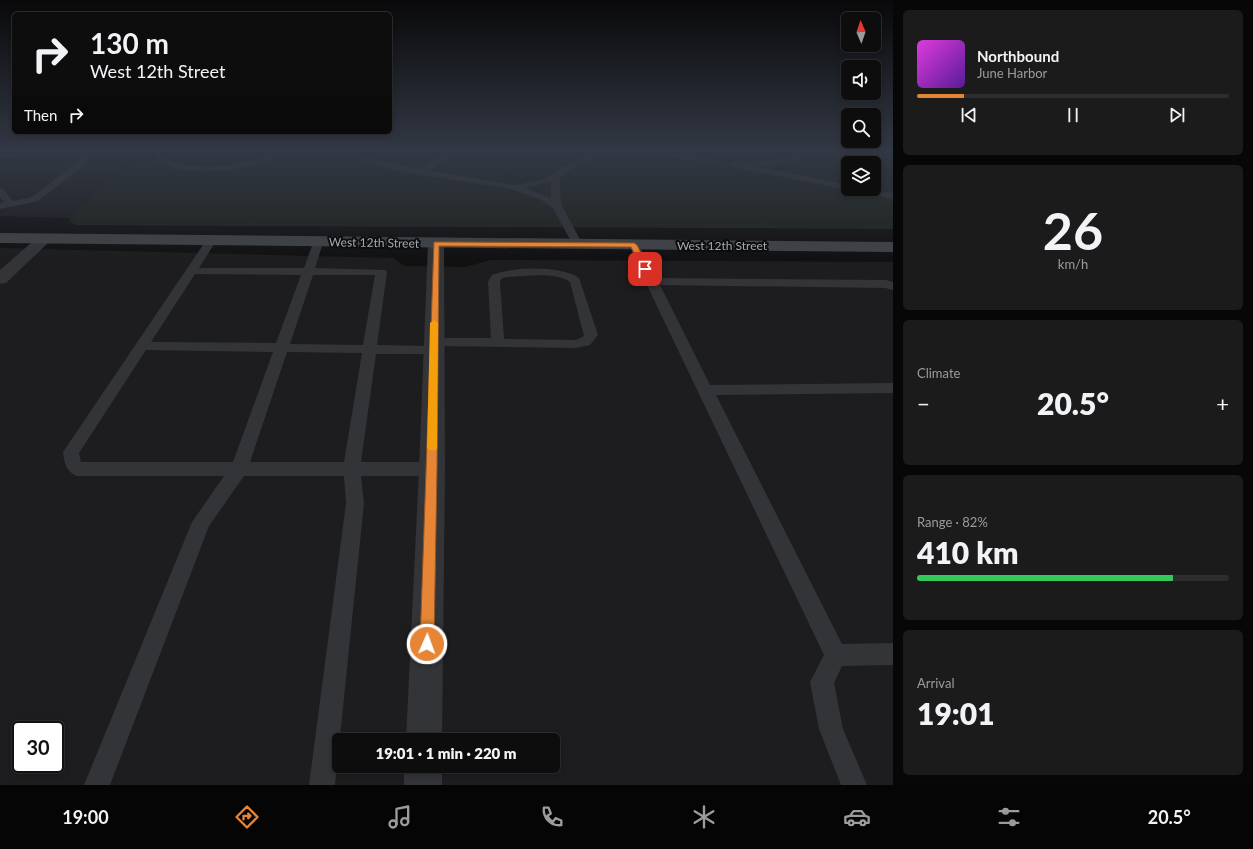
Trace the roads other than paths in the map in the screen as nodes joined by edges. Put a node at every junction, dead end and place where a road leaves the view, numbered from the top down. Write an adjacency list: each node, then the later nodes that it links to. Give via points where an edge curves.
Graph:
1 (53, 186): 9 (lane, via 35,199)
2 (505, 186): 5 (lane)
3 (521, 186): 5 (lane)
4 (555, 186): 11 (lane)
5 (513, 187): 11 (lane, via 544,198)
6 (0, 191): 9 (lane)
7 (881, 194): 8 (lane)
8 (893, 196)
9 (11, 204): 10 (lane)
10 (0, 206)
11 (557, 206): 17 (lane)
12 (0, 238): 13 (main road, West 12th Street)
13 (44, 239): 14 (main road, West 12th Street); 22 (street)
14 (211, 241): 15 (main road, West 12th Street); 20 (lane)
15 (318, 242): 16 (main road, West 12th Street); 21 (lane)
16 (436, 244): 17 (main road, West 12th Street); 27 (street)
17 (578, 245): 18 (main road, West 12th Street)
18 (634, 245): 19 (main road, West 12th Street); 23 (lane)
19 (893, 247)
20 (191, 271): 21 (lane); 26 (lane)
21 (307, 272): 28 (lane); 29 (lane, via 381,272)
22 (0, 279)
23 (651, 281): 24 (lane); 31 (lane)
24 (893, 286)
25 (498, 342): 25 (lane, via 576,344 589,340 591,335 575,280 562,274 496,276 494,282); 27 (lane)
26 (142, 346): 28 (lane); 34 (lane, via 72,452 72,464 77,469)
27 (433, 346): 29 (lane); 33 (street)
28 (282, 348): 29 (lane); 34 (lane)
29 (369, 349): 32 (lane)
30 (893, 388): 31 (lane)
31 (705, 390): 36 (lane)
32 (352, 468): 33 (lane); 34 (lane); 40 (lane, via 355,503)
33 (432, 468): 37 (street)
34 (238, 469): 39 (lane, via 201,522)
35 (893, 654): 36 (lane)
36 (836, 655): 42 (lane, via 822,682 831,729)
37 (424, 733)
38 (423, 773): 41 (street)
39 (97, 785)
40 (322, 785)
41 (422, 785)
42 (854, 785)

